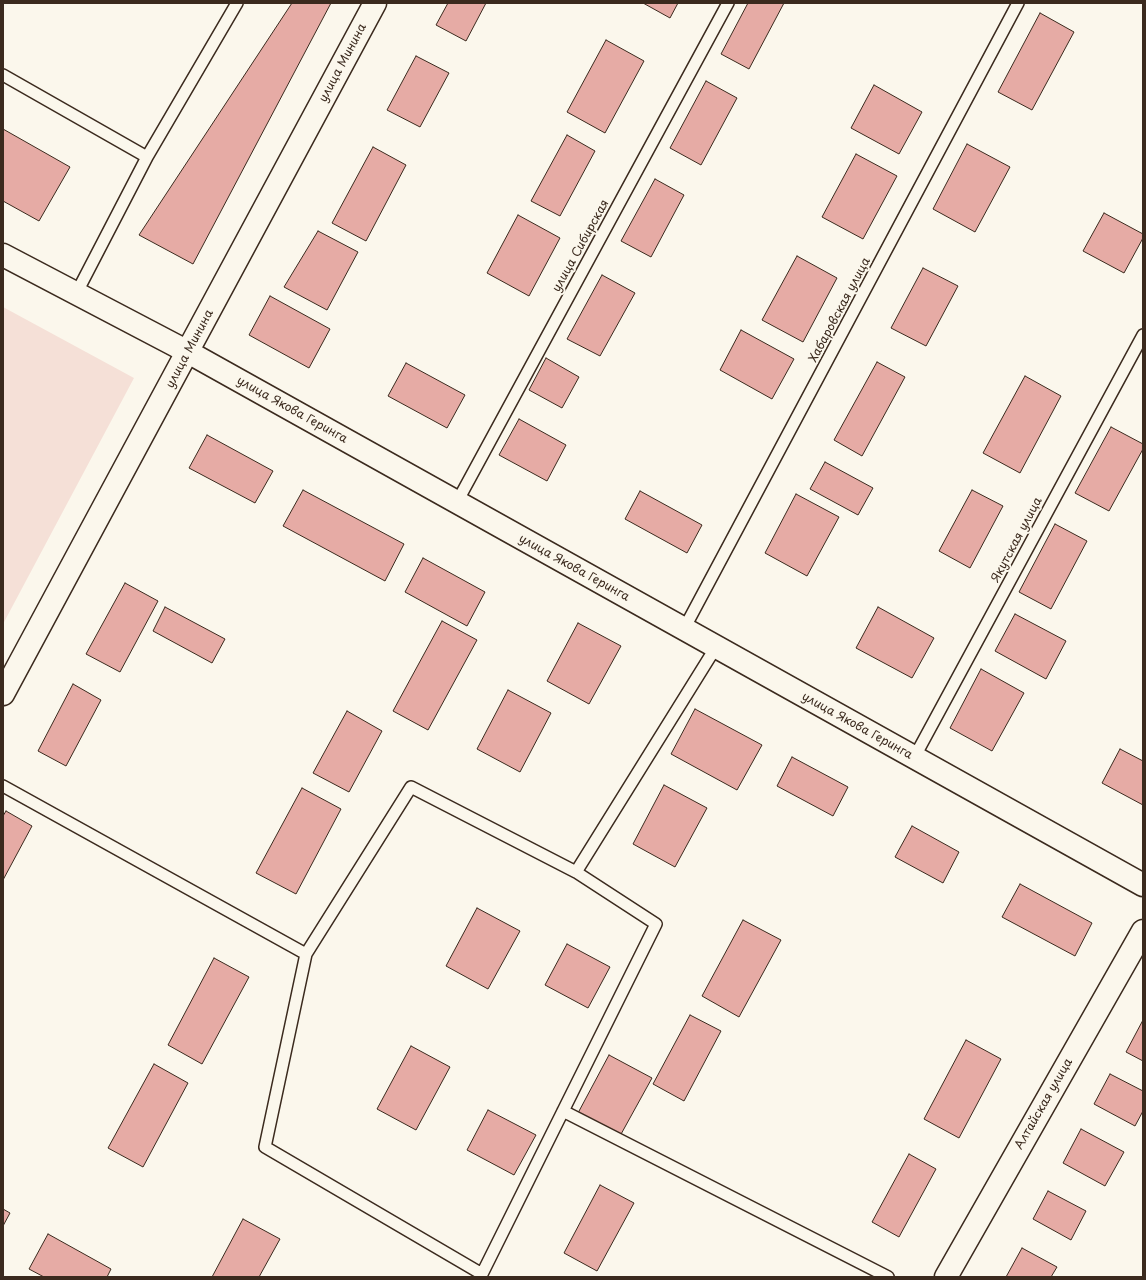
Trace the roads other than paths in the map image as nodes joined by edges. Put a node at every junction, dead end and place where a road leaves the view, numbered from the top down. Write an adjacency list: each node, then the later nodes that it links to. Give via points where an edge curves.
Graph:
1 (237, 3): 6 (lane)
2 (375, 3): 10 (street, улица Минина)
3 (728, 3): 11 (lane, улица Сибирская)
4 (1018, 3): 12 (lane, Хабаровская улица)
5 (3, 75): 6 (lane)
6 (147, 157): 8 (lane)
7 (3, 255): 8 (street, улица Якова Геринга)
8 (76, 294): 10 (street, улица Якова Геринга)
9 (1143, 335): 15 (lane, Якутская улица)
10 (188, 352): 11 (street, улица Якова Геринга); 14 (street, улица Минина)
11 (457, 502): 12 (street, улица Якова Геринга)
12 (684, 629): 13 (street, улица Якова Геринга)
13 (716, 647): 15 (street, улица Якова Геринга); 17 (lane)
14 (3, 694)
15 (914, 758): 18 (street, улица Якова Геринга)
16 (3, 786): 20 (lane)
17 (576, 872): 20 (lane, via 410,787); 21 (lane, via 656,924)
18 (1143, 885)
19 (1143, 931): 23 (street, Алтайская улица)
20 (306, 954): 21 (lane, via 265,1147 482,1274)
21 (563, 1111): 22 (lane)
22 (888, 1277)
23 (946, 1277)

